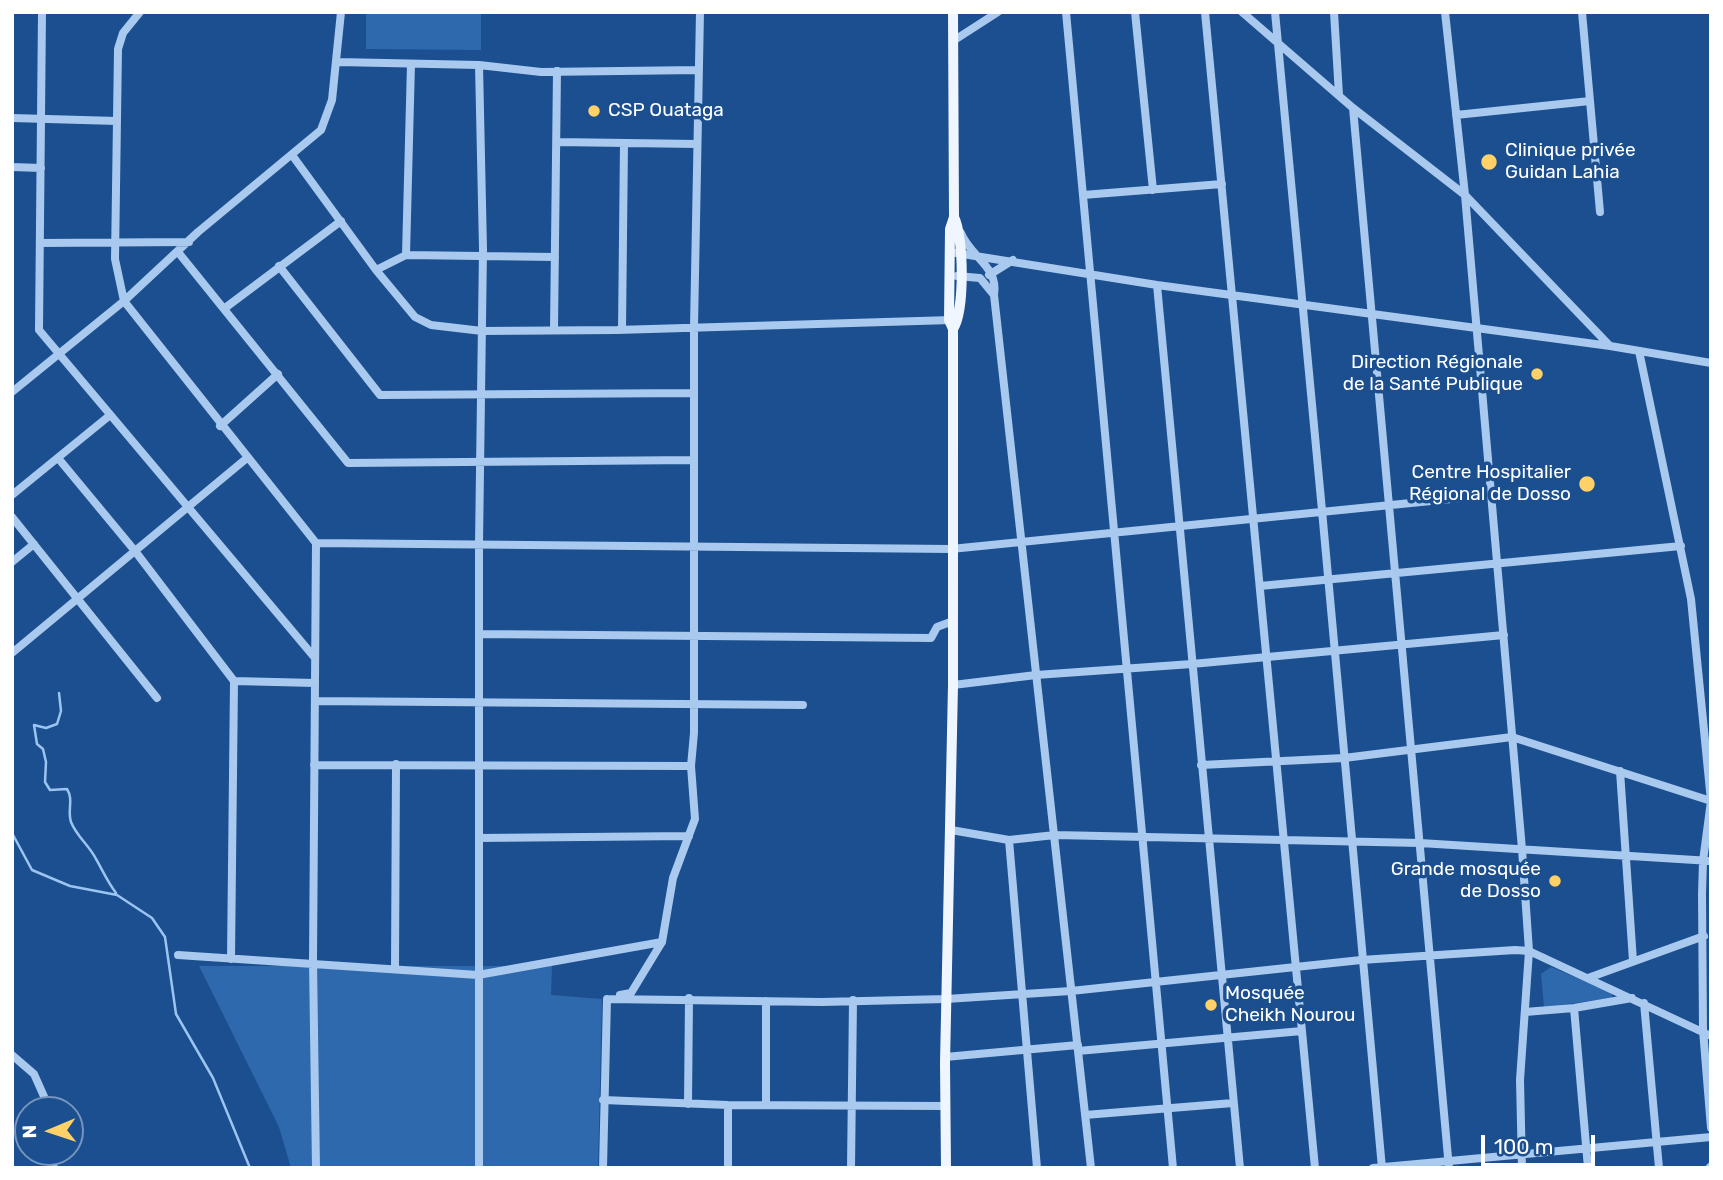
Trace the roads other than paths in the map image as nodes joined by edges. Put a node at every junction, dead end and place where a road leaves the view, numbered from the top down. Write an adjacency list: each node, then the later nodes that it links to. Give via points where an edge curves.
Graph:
1 (42, 12): 27 (street)
2 (140, 12): 28 (street, via 123,33 118,49)
3 (341, 12): 17 (street)
4 (700, 12): 20 (street)
5 (953, 12): 15 (main road)
6 (998, 12): 15 (street)
7 (1066, 12): 37 (street)
8 (1135, 12): 36 (street)
9 (1205, 12): 35 (street)
10 (1242, 12): 16 (street)
11 (1275, 12): 16 (street)
12 (1334, 12): 22 (street)
13 (1446, 12): 25 (street)
14 (1582, 12): 23 (street)
15 (953, 41): 40 (main road)
16 (1279, 46): 22 (street); 63 (street)
17 (338, 62): 18 (street); 32 (street, via 321,130)
18 (411, 64): 19 (street); 48 (street)
19 (479, 65): 21 (street); 49 (street)
20 (699, 70): 21 (street); 31 (street)
21 (557, 71): 29 (street)
22 (1339, 95): 24 (street)
23 (1590, 101): 25 (street); 39 (street)
24 (1353, 108): 38 (street); 65 (street)
25 (1456, 115): 38 (street)
26 (12, 118): 27 (street)
27 (42, 119): 28 (street); 34 (street)
28 (117, 121): 45 (street)
29 (556, 142): 30 (street); 51 (street)
30 (624, 143): 31 (street); 70 (street)
31 (697, 144): 67 (street)
32 (292, 155): 41 (street); 43 (street)
33 (12, 167): 34 (street)
34 (41, 168): 44 (street)
35 (1222, 184): 36 (street); 61 (street)
36 (1153, 190): 37 (street)
37 (1083, 195): 55 (street)
38 (1465, 195): 68 (street); 72 (street)
39 (1600, 212)
40 (954, 217): 42 (main road); 47 (main road)
41 (341, 221): 53 (street); 54 (street)
42 (959, 228): 47 (main road); 50 (street)
43 (189, 242): 45 (street); 46 (street)
44 (40, 243): 45 (street); 74 (street, via 39,330)
45 (116, 243): 62 (street, via 116,274)
46 (178, 252): 62 (street); 64 (street)
47 (955, 252): 50 (street); 57 (main road)
48 (407, 255): 49 (street); 54 (street)
49 (483, 256): 51 (street); 71 (street)
50 (978, 256): 52 (street); 56 (street)
51 (555, 257): 69 (street)
52 (1013, 260): 55 (street); 56 (street)
53 (279, 266): 64 (street); 79 (street, via 380,395)
54 (376, 270): 71 (street, via 415,317 431,325)
55 (1089, 273): 59 (street); 94 (street)
56 (996, 275): 58 (street); 60 (street)
57 (955, 276): 58 (street); 66 (main road)
58 (980, 278): 60 (street)
59 (1157, 285): 61 (street); 93 (street)
60 (995, 295): 95 (street)
61 (1232, 295): 63 (street); 92 (street)
62 (124, 301): 74 (street); 81 (street)
63 (1301, 304): 65 (street); 90 (street)
64 (225, 308): 76 (street)
65 (1372, 314): 68 (street); 88 (street)
66 (954, 323): 67 (street); 101 (main road)
67 (694, 327): 70 (street); 78 (street)
68 (1476, 329): 72 (street); 87 (street)
69 (554, 330): 70 (street); 71 (street)
70 (622, 330)
71 (482, 331): 79 (street)
72 (1610, 346): 73 (street)
73 (1639, 351): 75 (street); 100 (street)
74 (57, 354): 77 (street); 80 (street)
75 (1711, 363)
76 (278, 374): 81 (street); 85 (street, via 348,463)
77 (12, 392)
78 (694, 393): 79 (street); 84 (street)
79 (481, 394): 85 (street)
80 (109, 415): 82 (street); 89 (street)
81 (220, 426): 83 (street)
82 (58, 458): 86 (street); 102 (street)
83 (247, 458): 89 (street); 96 (street)
84 (694, 460): 85 (street); 99 (street)
85 (480, 463): 98 (street)
86 (12, 495)
87 (1491, 495): 88 (street); 104 (street)
88 (1389, 506): 90 (street); 105 (street)
89 (187, 508): 102 (street); 117 (street)
90 (1321, 512): 92 (street); 106 (street)
91 (12, 517): 97 (street)
92 (1253, 519): 93 (street); 107 (street)
93 (1180, 526): 94 (street); 118 (street)
94 (1115, 533): 95 (street); 119 (street)
95 (1021, 542): 101 (street); 120 (street)
96 (316, 543): 98 (street); 117 (street)
97 (34, 544): 103 (street); 108 (street)
98 (479, 544): 99 (street); 110 (street)
99 (695, 546): 101 (street); 112 (street)
100 (1681, 547): 104 (street); 139 (street, via 1691,599)
101 (951, 549): 109 (main road)
102 (135, 551): 108 (street); 121 (street)
103 (12, 562)
104 (1497, 564): 105 (street); 111 (street)
105 (1395, 573): 106 (street); 113 (street)
106 (1327, 580): 107 (street); 114 (street)
107 (1260, 586): 116 (street)
108 (78, 599): 115 (street); 124 (street)
109 (953, 621): 112 (street, via 937,627 931,638); 123 (main road)
110 (479, 634): 112 (street); 126 (street)
111 (1504, 635): 113 (street); 129 (street)
112 (694, 637): 127 (street)
113 (1402, 643): 114 (street); 130 (street)
114 (1336, 649): 116 (street); 131 (street)
115 (12, 653)
116 (1267, 655): 118 (street); 132 (street)
117 (315, 658): 122 (street)
118 (1192, 664): 119 (street); 136 (street)
119 (1128, 668): 120 (street); 144 (street)
120 (1036, 675): 123 (street); 141 (street)
121 (234, 681): 122 (street); 158 (street)
122 (315, 683): 125 (street)
123 (953, 685): 140 (main road)
124 (157, 698)
125 (315, 701): 126 (street); 134 (street)
126 (479, 703): 127 (street); 135 (street)
127 (694, 705): 128 (street); 137 (street)
128 (803, 705)
129 (1512, 737): 130 (street); 138 (street); 150 (street)
130 (1411, 751): 131 (street); 149 (street)
131 (1344, 758): 132 (street); 148 (street)
132 (1276, 760): 136 (street); 147 (street)
133 (396, 764): 134 (street); 135 (street); 163 (street)
134 (314, 765): 161 (street)
135 (480, 765): 137 (street); 143 (street)
136 (1201, 765): 145 (street)
137 (691, 766): 142 (street, via 695,819)
138 (1620, 771): 139 (street); 151 (street)
139 (1711, 800): 152 (street)
140 (951, 830): 146 (street); 173 (main road)
141 (1055, 835): 144 (street); 146 (street); 168 (street)
142 (689, 836): 143 (street); 154 (street, via 673,878)
143 (479, 838): 165 (street)
144 (1144, 838): 145 (street); 167 (street)
145 (1208, 839): 147 (street); 164 (street)
146 (1009, 840): 169 (street)
147 (1284, 840): 148 (street); 162 (street)
148 (1351, 842): 149 (street); 159 (street)
149 (1420, 844): 150 (street); 157 (street)
150 (1522, 849): 151 (street); 155 (street)
151 (1624, 856): 152 (street); 160 (street)
152 (1707, 861): 153 (street)
153 (1704, 936): 160 (street); 180 (street)
154 (662, 942): 165 (street); 172 (street, via 631,993)
155 (1529, 951): 157 (street); 166 (street); 178 (street)
156 (178, 955): 158 (street)
157 (1430, 955): 159 (street); 202 (street)
158 (231, 959): 161 (street)
159 (1361, 960): 162 (street); 203 (street)
160 (1633, 961): 166 (street)
161 (313, 962): 163 (street); 204 (street)
162 (1294, 967): 164 (street); 179 (street)
163 (395, 969): 165 (street)
164 (1219, 973): 167 (street); 181 (street)
165 (478, 975): 205 (street)
166 (1588, 978): 171 (street)
167 (1156, 982): 168 (street); 182 (street)
168 (1071, 991): 169 (street); 183 (street)
169 (1021, 994): 173 (street); 184 (street)
170 (689, 998): 172 (street); 175 (street); 191 (street)
171 (1632, 998): 176 (street); 177 (street)
172 (607, 999): 188 (street)
173 (946, 999): 174 (street); 186 (main road)
174 (853, 1000): 175 (street); 190 (street)
175 (766, 1001): 193 (street)
176 (1644, 1003): 180 (street); 199 (street)
177 (1574, 1008): 178 (street); 200 (street)
178 (1525, 1012): 201 (street)
179 (1302, 1031): 181 (street); 214 (street)
180 (1707, 1034): 197 (street)
181 (1227, 1036): 182 (street); 189 (street)
182 (1163, 1043): 183 (street); 195 (street)
183 (1078, 1048): 184 (street); 196 (street)
184 (1027, 1050): 186 (street); 210 (street)
185 (12, 1055): 187 (street, via 34,1074)
186 (945, 1057): 194 (main road)
187 (44, 1096)
188 (603, 1100): 191 (street); 206 (street)
189 (1233, 1102): 195 (street); 213 (street)
190 (851, 1103): 193 (street); 194 (street); 208 (street)
191 (688, 1104): 192 (street)
192 (728, 1105): 193 (street); 207 (street)
193 (766, 1105)
194 (945, 1105): 209 (main road)
195 (1169, 1108): 196 (street); 212 (street)
196 (1085, 1115): 211 (street)
197 (1711, 1128)
198 (1711, 1137): 199 (street)
199 (1658, 1141): 200 (street); 218 (street)
200 (1586, 1148): 201 (street); 217 (street)
201 (1521, 1153): 202 (street); 216 (street)
202 (1449, 1165): 203 (street)
203 (1382, 1167): 215 (street)
204 (316, 1168)
205 (479, 1168)
206 (603, 1168)
207 (728, 1168)
208 (851, 1168)
209 (946, 1168)
210 (1037, 1168)
211 (1091, 1168)
212 (1173, 1168)
213 (1240, 1168)
214 (1315, 1168)
215 (1373, 1168)
216 (1522, 1168)
217 (1588, 1168)
218 (1659, 1168)

